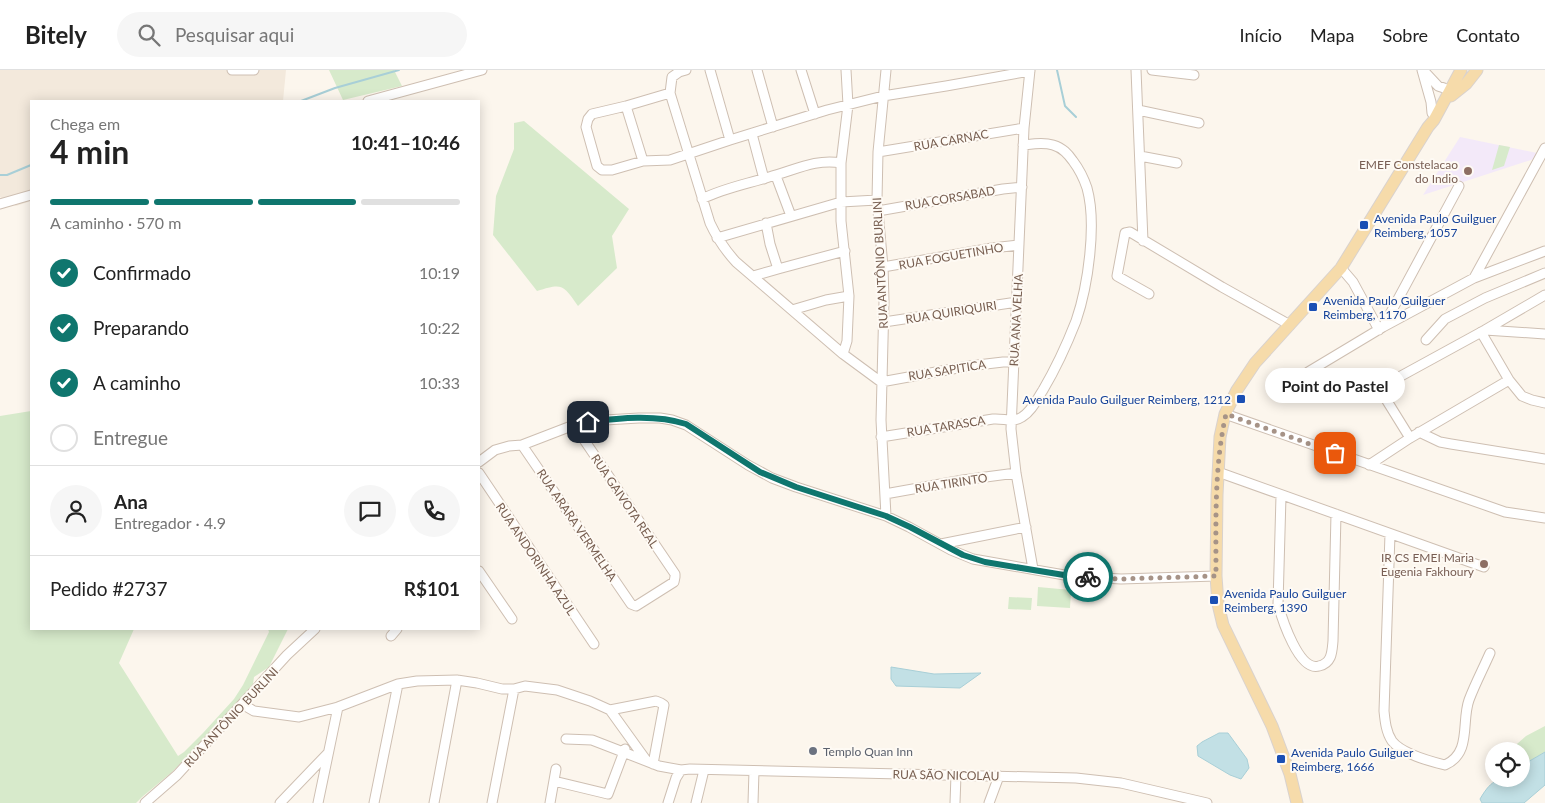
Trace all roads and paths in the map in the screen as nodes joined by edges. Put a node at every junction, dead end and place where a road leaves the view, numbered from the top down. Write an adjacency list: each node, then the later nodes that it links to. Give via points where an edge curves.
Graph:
1 (232, 70): 2 (street)
2 (249, 70)
3 (482, 70): 21 (street)
4 (686, 70): 19 (street, via 672,77)
5 (710, 70): 32 (street)
6 (757, 70): 28 (street)
7 (801, 70): 26 (street)
8 (846, 70): 22 (street)
9 (886, 70): 20 (street, RUA ANTÔNIO BURLINI)
10 (1030, 70): 20 (street); 30 (street, RUA ANA VELHA)
11 (1136, 70): 24 (street)
12 (1152, 70): 17 (street)
13 (1422, 70): 18 (street, via 1438,86); 25 (street)
14 (1453, 70): 18 (main road)
15 (1461, 70): 18 (main road)
16 (1477, 70): 18 (main road, via 1466,84)
17 (1194, 75)
18 (1451, 90): 25 (main road); 29 (main road)
19 (670, 93): 23 (street); 36 (street)
20 (883, 96): 22 (street); 35 (street, RUA ANTÔNIO BURLINI)
21 (372, 100)
22 (848, 105): 26 (street); 39 (street)
23 (626, 106): 38 (street); 38 (street, via 592,114 588,119 586,127 597,166 602,170 612,170)
24 (1138, 110): 27 (street); 37 (street)
25 (1432, 113): 29 (main road)
26 (815, 114): 28 (street)
27 (1199, 123)
28 (772, 127): 31 (street)
29 (1428, 127): 59 (main road)
30 (1024, 128): 33 (street, RUA ANA VELHA); 35 (street, RUA CARNAC)
31 (752, 134): 32 (street); 42 (street)
32 (730, 140): 36 (street)
33 (1023, 145): 44 (street, RUA ANA VELHA); 82 (street, via 1040,143 1066,151 1079,169 1087,189 1091,225 1088,262 1076,320 1053,373 1028,412)
34 (1545, 148): 63 (street)
35 (878, 152): 47 (street, RUA ANTÔNIO BURLINI)
36 (688, 153): 38 (street, via 670,160); 46 (street)
37 (1140, 156): 40 (street); 54 (street)
38 (643, 161)
39 (841, 162): 41 (street, via 821,162); 48 (street)
40 (1177, 163)
41 (776, 176): 42 (street); 51 (street)
42 (764, 179): 46 (street, via 721,190)
43 (1459, 186): 71 (street)
44 (1022, 187): 50 (street, RUA CORSABAD); 55 (street, RUA ANA VELHA)
45 (30, 195): 49 (street)
46 (702, 199): 53 (street)
47 (877, 200): 48 (street); 50 (street, RUA ANTÔNIO BURLINI)
48 (841, 202): 51 (street); 56 (street)
49 (0, 204)
50 (878, 211): 58 (street, RUA ANTÔNIO BURLINI)
51 (791, 216): 52 (street)
52 (766, 223): 53 (street); 60 (street)
53 (717, 238): 62 (street, via 736,262)
54 (1143, 241): 64 (street, via 1130,232 1125,233 1117,273 1119,278); 70 (street)
55 (1019, 245): 58 (street, RUA FOGUETINHO); 67 (street, RUA ANA VELHA)
56 (845, 251): 60 (street); 66 (street)
57 (1545, 251): 63 (street)
58 (883, 267): 69 (street, RUA ANTÔNIO BURLINI)
59 (1341, 268): 70 (main road); 71 (street)
60 (778, 269): 62 (street)
61 (1545, 273): 74 (street, via 1445,319)
62 (753, 276): 68 (street)
63 (1474, 278): 71 (street)
64 (1149, 294)
65 (1545, 295): 72 (street)
66 (849, 296): 68 (street); 75 (street, via 847,341)
67 (1017, 302): 69 (street, RUA QUIRIQUIRI); 76 (street, RUA ANA VELHA)
68 (792, 310): 75 (street)
69 (884, 322): 78 (street, RUA ANTÔNIO BURLINI)
70 (1290, 325): 81 (main road, via 1255,363)
71 (1381, 328): 79 (street, via 1308,372 1300,384 1306,390 1316,391)
72 (1483, 331): 73 (street); 77 (street); 79 (street)
73 (1545, 334)
74 (1426, 340)
75 (843, 354): 78 (street)
76 (1014, 362): 78 (street, RUA SAPITICA, via 976,365); 82 (street, RUA ANA VELHA)
77 (1509, 380): 80 (street, via 1522,396); 84 (street)
78 (881, 382): 85 (street, RUA ANTÔNIO BURLINI)
79 (1380, 388): 86 (street)
80 (1545, 403)
81 (1226, 414): 90 (street); 91 (main road, via 1220,437)
82 (1012, 421): 85 (street, RUA TARASCA, via 993,419); 92 (street, RUA ANA VELHA)
83 (574, 425): 87 (street); 97 (street, via 607,419 660,418 686,424 772,478); 106 (street, RUA GAIVOTA REAL, via 675,577 674,582 636,606)
84 (1419, 432): 86 (street); 88 (street, via 1440,442)
85 (881, 436): 94 (street, RUA ANTÔNIO BURLINI)
86 (1410, 438): 90 (street)
87 (522, 445): 89 (street, via 495,450); 106 (street, RUA ARARA VERMELHA)
88 (1545, 459)
89 (480, 461)
90 (1369, 465): 98 (street, via 1505,512)
91 (1218, 472): 95 (street); 105 (main road)
92 (1016, 473): 94 (street, RUA TIRINTO); 99 (street, RUA ANA VELHA)
93 (480, 474): 109 (street, RUA ANDORINHA AZUL)
94 (886, 494): 97 (street, RUA ANTÔNIO BURLINI)
95 (1281, 496): 96 (street); 96 (street, via 1278,604 1288,637 1308,664 1315,667 1322,666 1332,655)
96 (1336, 514): 100 (street)
97 (886, 516): 101 (street)
98 (1545, 518)
99 (1026, 527): 101 (street); 103 (street, RUA ANA VELHA)
100 (1390, 534): 102 (street); 110 (street, via 1384,711 1392,741 1417,757 1445,765 1453,762 1460,753 1468,701)
101 (941, 544): 103 (street, via 973,559)
102 (1484, 567)
103 (1033, 570): 105 (street, via 1121,579)
104 (480, 572): 107 (street)
105 (1216, 576): 141 (main road, via 1223,625 1272,726)
106 (632, 605)
107 (512, 619)
108 (314, 630): 114 (street, RUA ANTÔNIO BURLINI)
109 (594, 644)
110 (1490, 653)
111 (457, 680): 112 (street); 113 (street); 132 (street)
112 (398, 684): 115 (street); 131 (street)
113 (514, 689): 116 (street, via 525,686 557,690); 133 (street)
114 (242, 704): 115 (street, via 254,711 299,717); 128 (street, RUA ANTÔNIO BURLINI, via 177,775)
115 (338, 707): 119 (street)
116 (610, 710): 120 (street); 120 (street, via 656,702 664,705)
117 (566, 739): 118 (street, RUA SÃO NICOLAU, via 592,740)
118 (624, 751): 120 (street, RUA SÃO NICOLAU); 127 (street, via 607,795)
119 (328, 753): 129 (street); 130 (street)
120 (650, 762): 122 (street, RUA SÃO NICOLAU)
121 (556, 769): 127 (street)
122 (681, 770): 123 (street, RUA SÃO NICOLAU); 135 (street)
123 (704, 770): 124 (street, RUA SÃO NICOLAU); 136 (street)
124 (754, 771): 125 (street, RUA SÃO NICOLAU); 137 (street)
125 (956, 775): 126 (street, RUA SÃO NICOLAU); 138 (street)
126 (999, 776): 139 (street); 140 (street, RUA SÃO NICOLAU, via 1122,783)
127 (554, 781): 134 (street)
128 (145, 803)
129 (280, 803)
130 (318, 803)
131 (374, 803)
132 (434, 803)
133 (492, 803)
134 (550, 803)
135 (668, 803)
136 (696, 803)
137 (753, 803)
138 (955, 803)
139 (989, 803)
140 (1207, 803)
141 (1297, 803)

